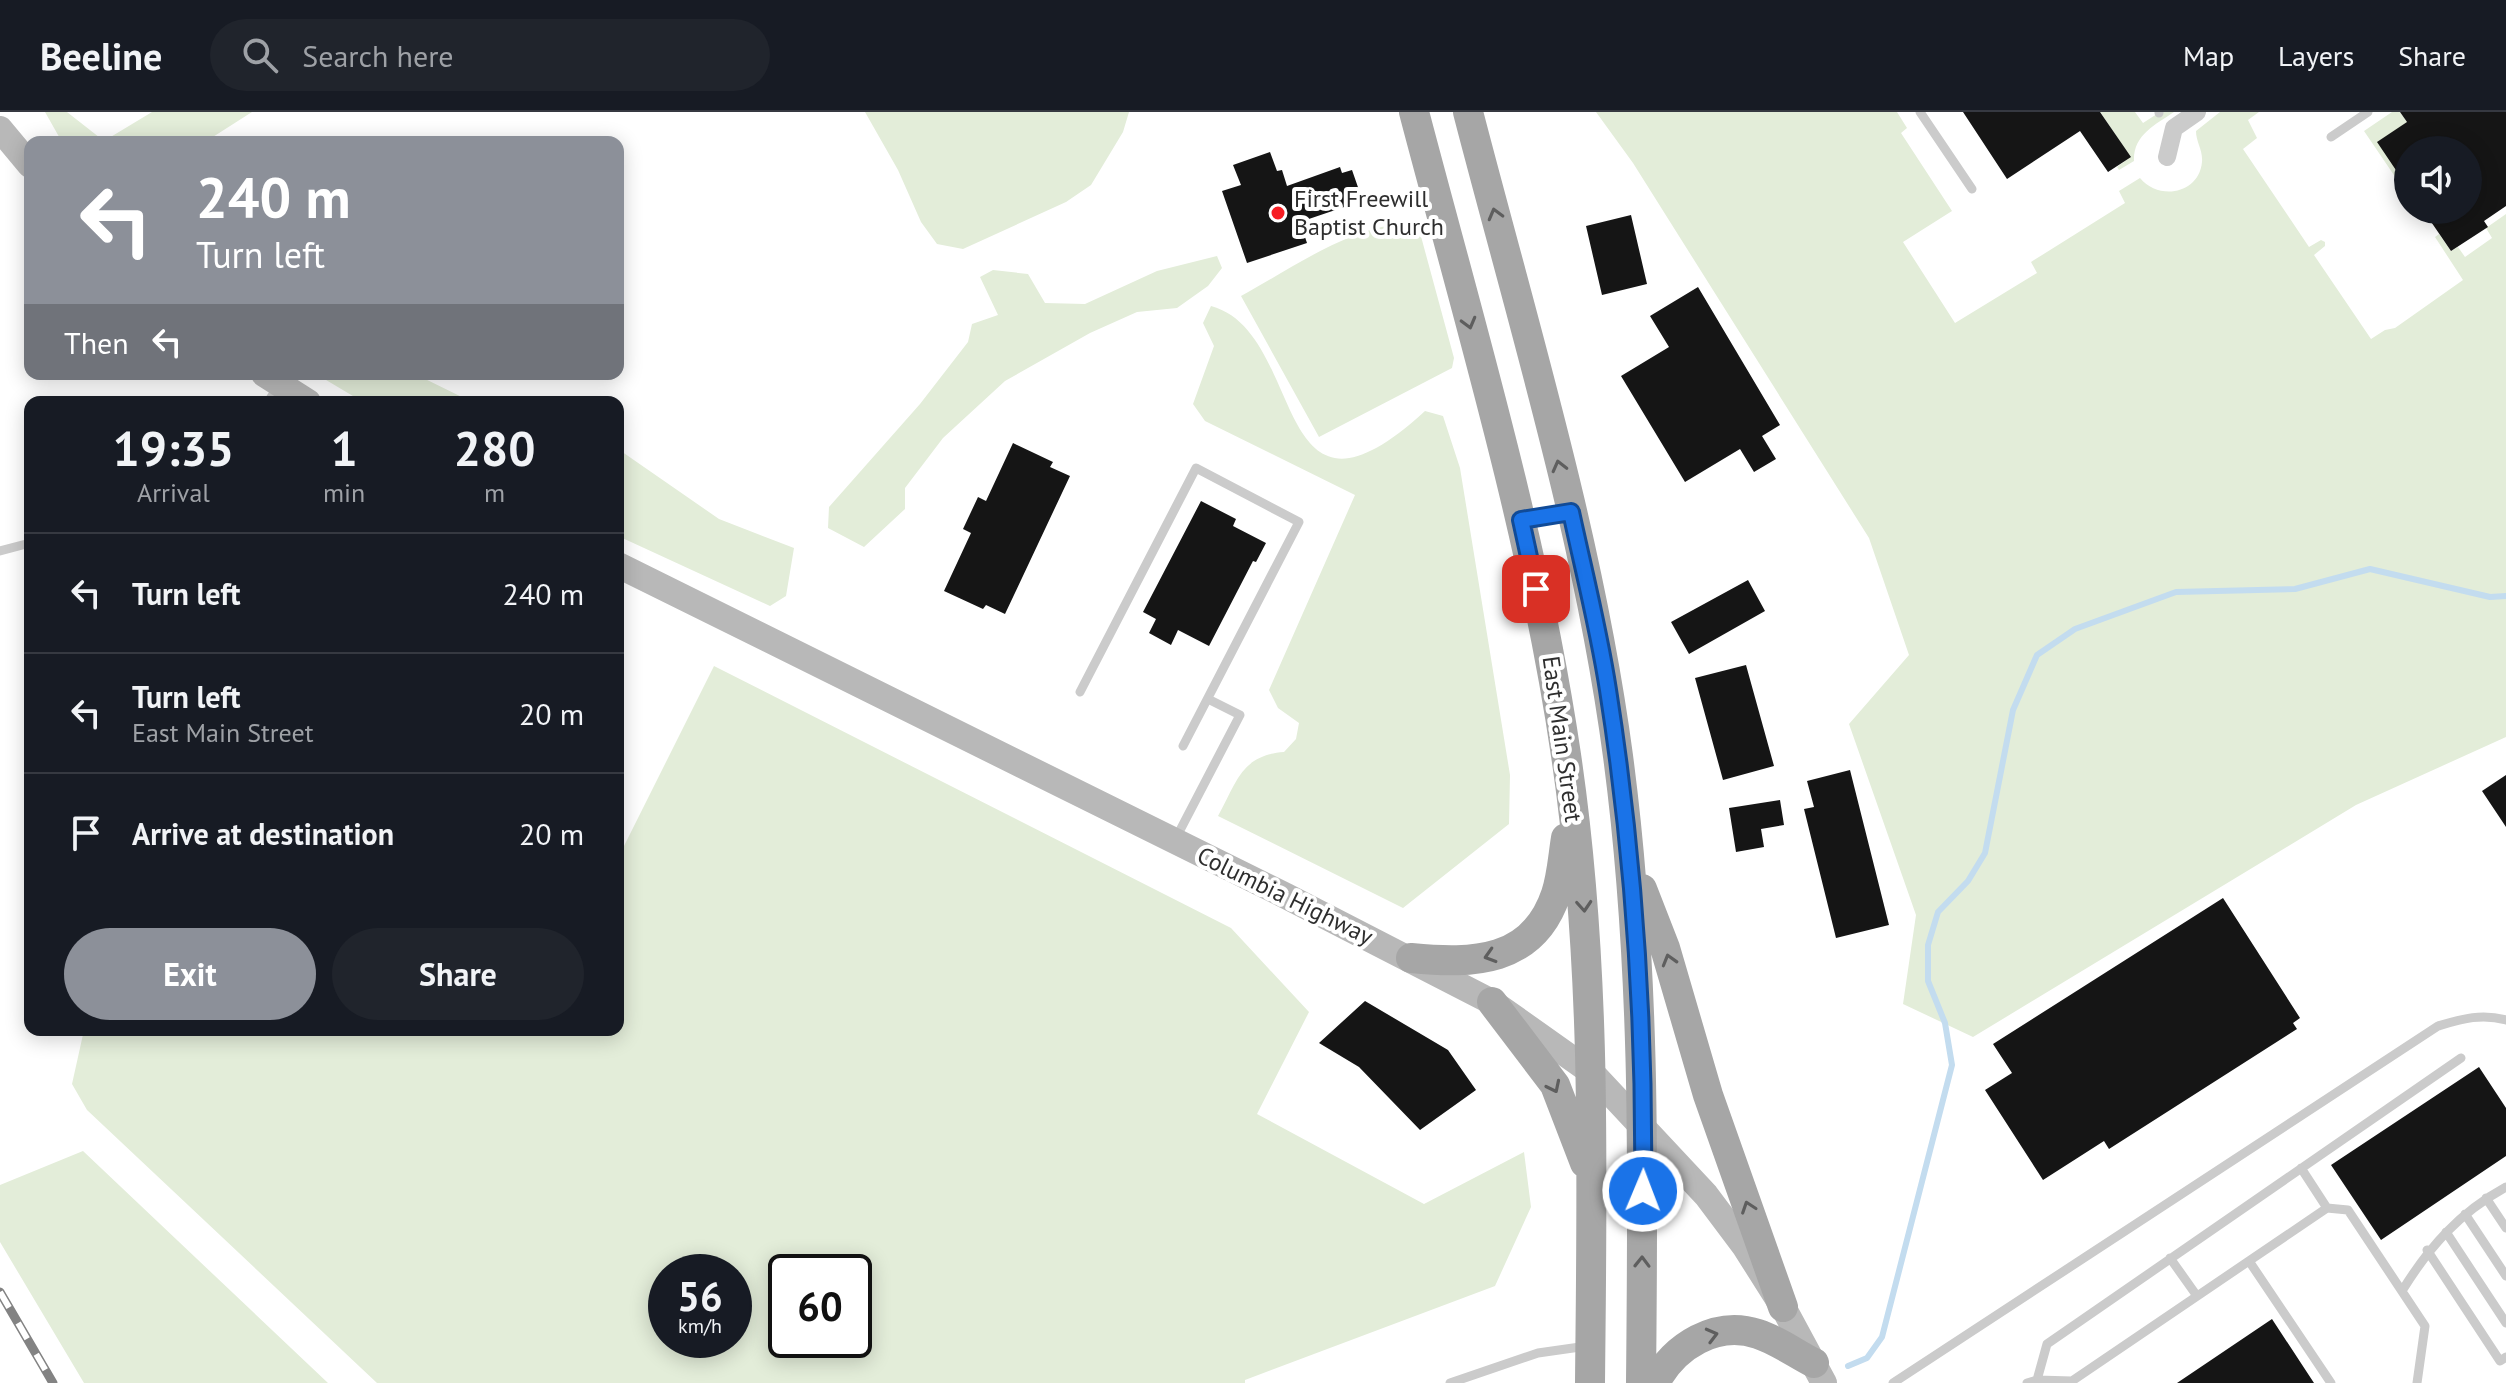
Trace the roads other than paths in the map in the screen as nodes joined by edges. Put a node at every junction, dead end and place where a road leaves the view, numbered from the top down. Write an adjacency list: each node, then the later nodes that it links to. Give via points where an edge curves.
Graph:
1 (1414, 112): 14 (main road, East Main Street, one-way to 14)
2 (1468, 112): 13 (main road, one-way to 2)
3 (1920, 112): 10 (lane)
4 (2197, 112): 8 (street, via 2174,128)
5 (2368, 112): 7 (lane)
6 (0, 129): 9 (main road)
7 (2331, 137)
8 (2167, 157)
9 (24, 158)
10 (1972, 189)
11 (270, 387): 12 (main road)
12 (293, 396)
13 (1571, 512): 14 (main road); 23 (main road, via 1608,688)
14 (1521, 520): 21 (main road, East Main Street)
15 (24, 545): 16 (lane)
16 (0, 551)
17 (624, 568): 22 (main road, Columbia Highway)
18 (1080, 692): 19 (lane, via 1196,468 1299,522)
19 (1208, 699): 20 (lane); 22 (lane, via 1240,715)
20 (1183, 746)
21 (1572, 800): 24 (main road, one-way to 24, via 1557,891 1546,917 1528,938 1482,960); 28 (main road, East Main Street, one-way to 28, via 1583,898)
22 (1174, 841): 24 (main road, Columbia Highway)
23 (1630, 860): 29 (main road, via 1641,998); 44 (main road, one-way to 23, via 1708,1095 1665,948)
24 (1411, 958): 25 (main road, Columbia Highway)
25 (1492, 1002): 28 (main road, Columbia Highway); 31 (main road, one-way to 31, via 1553,1081)
26 (2506, 1020): 54 (lane, via 2488,1015 2438,1026)
27 (2461, 1058): 30 (lane)
28 (1591, 1072): 29 (main road, Columbia Highway); 31 (main road, East Main Street)
29 (1643, 1125): 44 (main road, Columbia Highway, via 1706,1195); 52 (main road, one-way to 29)
30 (2301, 1168): 34 (lane); 39 (lane)
31 (1592, 1180): 46 (main road, East Main Street)
32 (2506, 1187): 33 (lane)
33 (2486, 1198): 35 (lane); 36 (lane)
34 (2327, 1208): 40 (lane); 42 (lane, via 2348,1210)
35 (2465, 1214): 37 (lane); 41 (lane)
36 (2506, 1228)
37 (2446, 1232): 38 (lane); 45 (lane)
38 (2427, 1250): 42 (lane); 47 (lane, via 2500,1361)
39 (2170, 1258): 43 (lane); 49 (lane, via 2047,1344)
40 (2249, 1261): 43 (lane); 55 (lane)
41 (2506, 1276)
42 (2402, 1291): 56 (lane, via 2425,1326)
43 (2197, 1296): 49 (lane, via 2072,1381)
44 (1783, 1307): 48 (main road, Columbia Highway)
45 (2506, 1323)
46 (1590, 1346): 50 (lane, via 1538,1353); 51 (main road, East Main Street)
47 (2506, 1357)
48 (1819, 1373): 53 (main road, one-way to 48, via 1681,1350 1720,1332 1760,1334)
49 (2032, 1382)
50 (1450, 1383)
51 (1590, 1383)
52 (1641, 1383)
53 (1655, 1383)
54 (1893, 1383)
55 (2331, 1383)
56 (2417, 1383)

